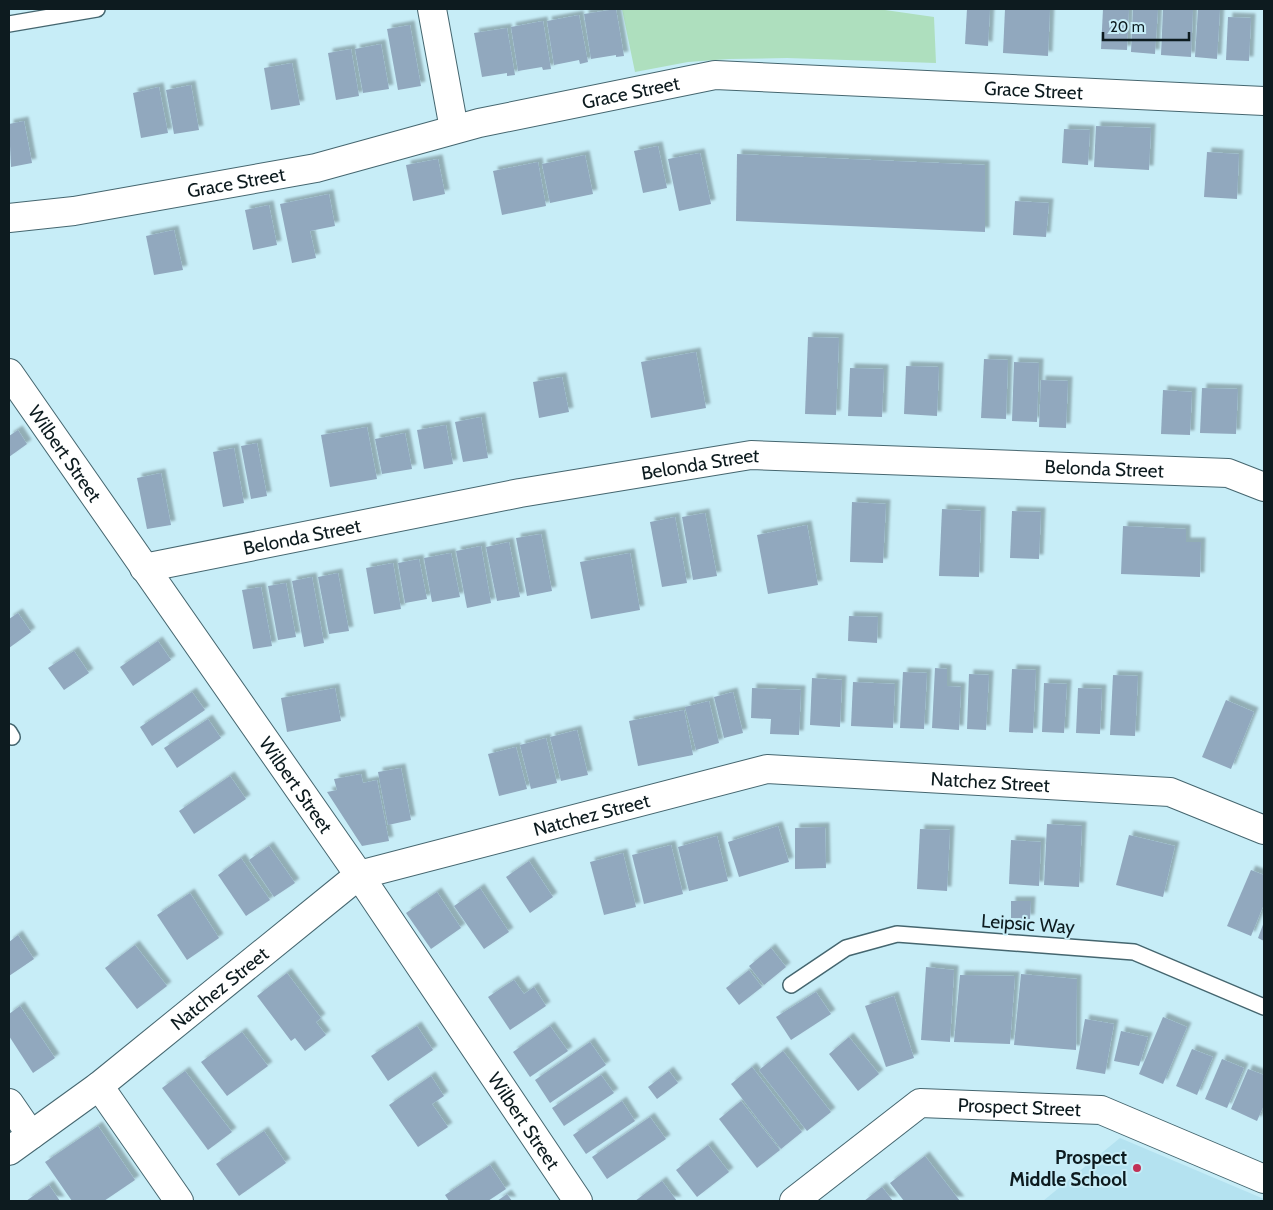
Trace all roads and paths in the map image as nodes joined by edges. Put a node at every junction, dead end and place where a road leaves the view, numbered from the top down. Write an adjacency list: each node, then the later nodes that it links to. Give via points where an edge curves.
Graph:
1 (97, 9): 3 (lane)
2 (432, 9): 5 (street)
3 (9, 24)
4 (1264, 101): 5 (street, Grace Street, via 715,75)
5 (454, 129): 6 (street, Grace Street, via 316,168 74,211)
6 (9, 218)
7 (9, 373): 9 (street, Wilbert Street)
8 (1264, 487): 9 (street, Belonda Street, via 1228,473 750,455 520,493)
9 (144, 568): 11 (street, Wilbert Street)
10 (1264, 830): 11 (street, Natchez Street, via 1170,792 767,769)
11 (359, 875): 14 (street, Natchez Street); 21 (street, Wilbert Street)
12 (790, 985): 13 (lane, Leipsic Way, via 846,948 897,934 1134,952)
13 (1264, 1007)
14 (99, 1086): 16 (street, Natchez Street); 20 (street)
15 (9, 1103): 16 (street)
16 (31, 1135): 17 (street, Natchez Street)
17 (9, 1151)
18 (1264, 1179): 19 (street, Prospect Street, via 1101,1110 920,1102)
19 (803, 1199)
20 (179, 1201)
21 (578, 1201)

